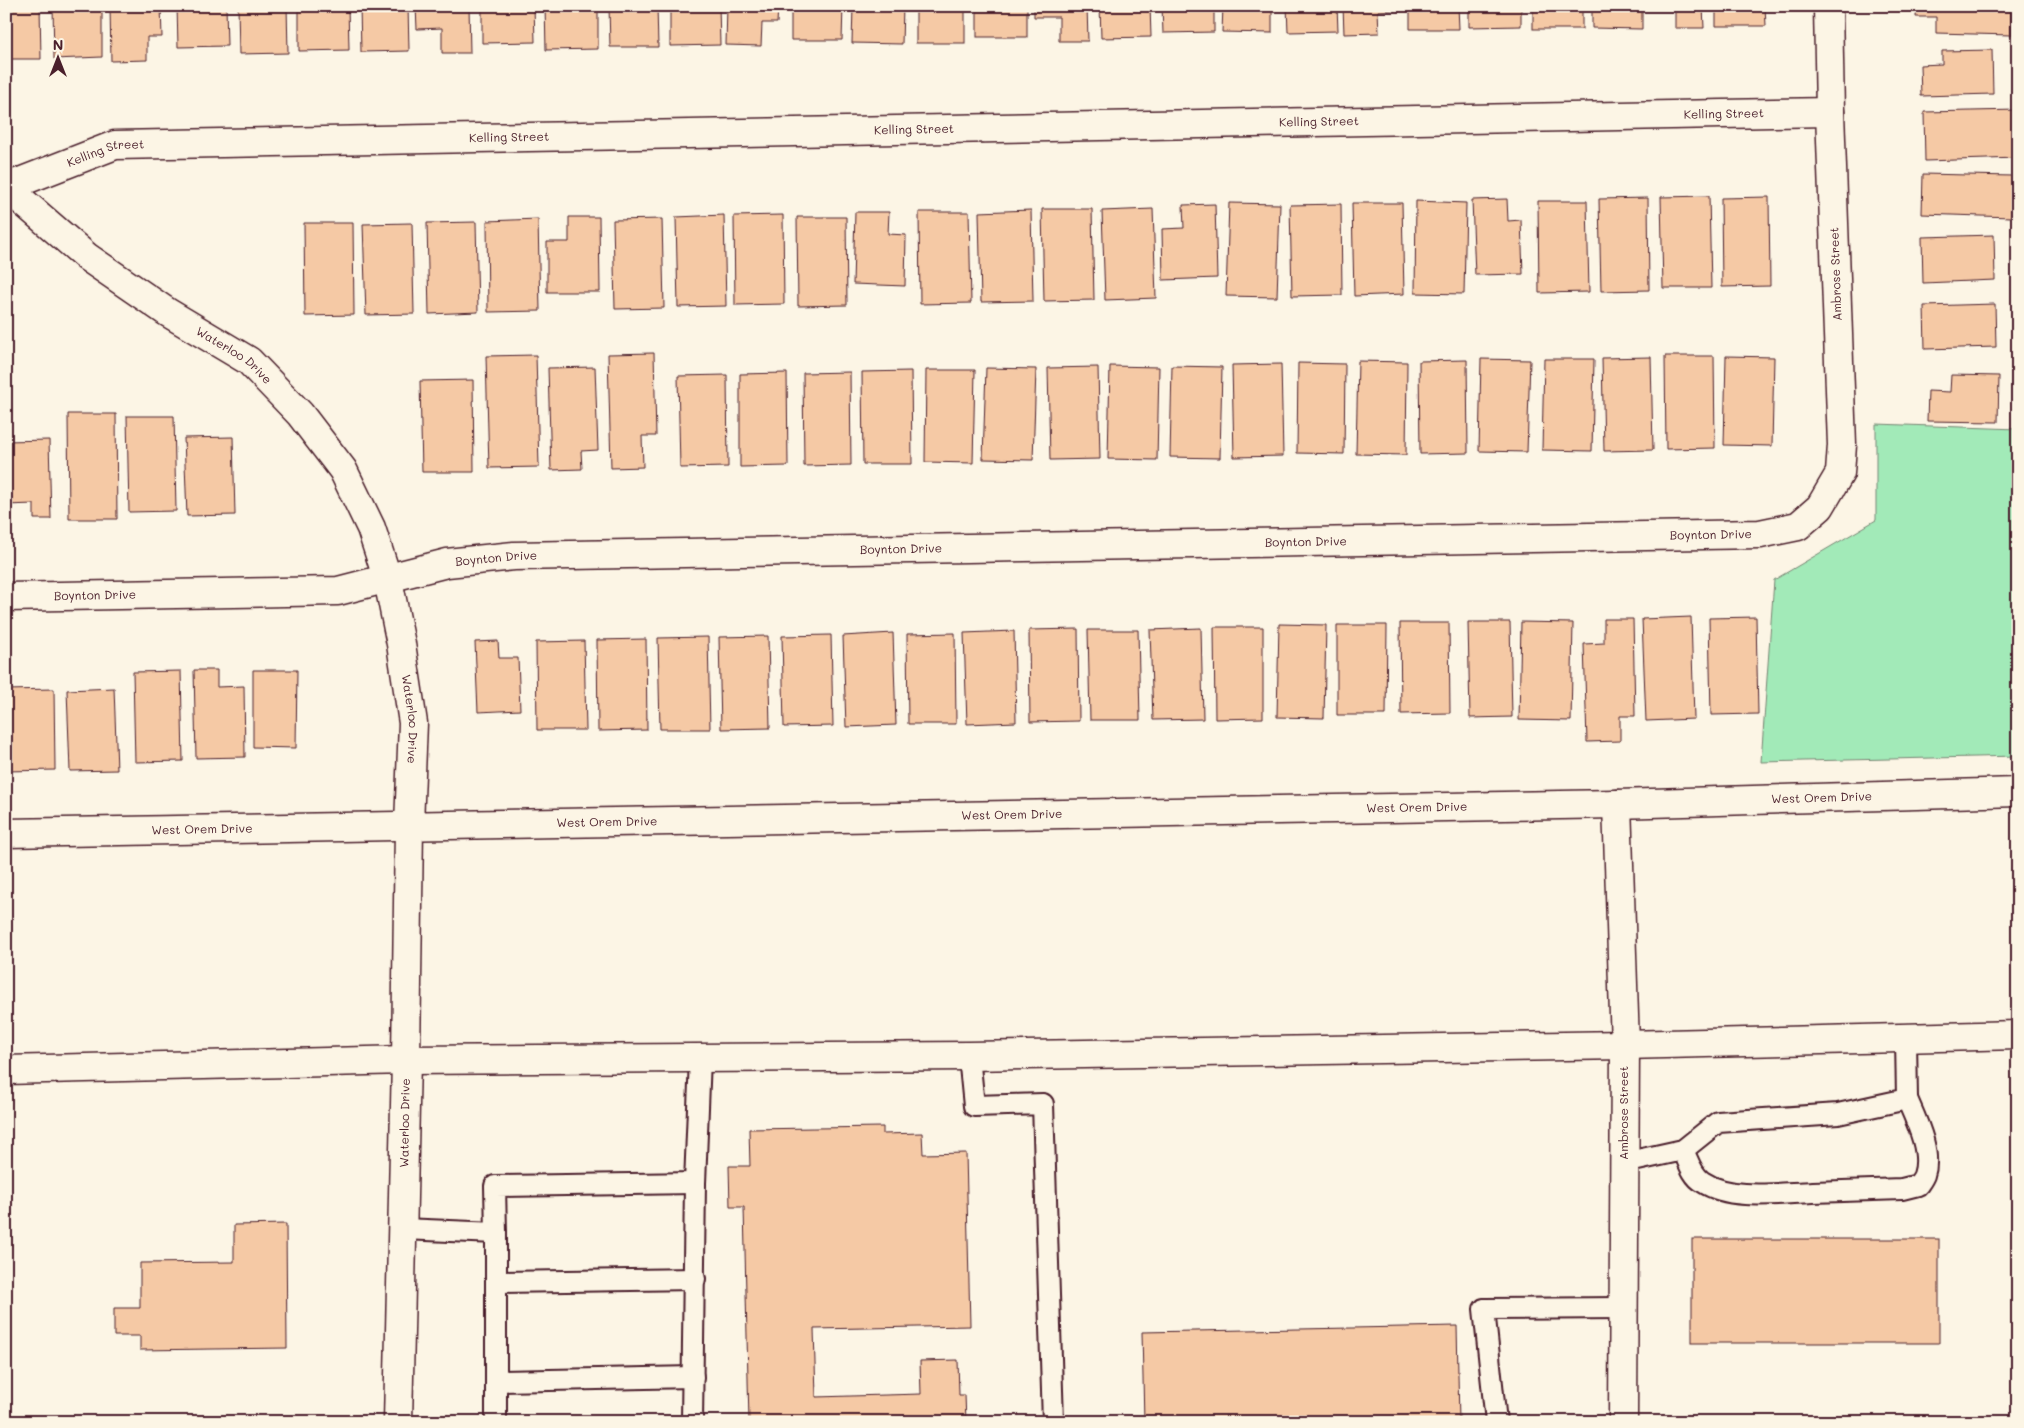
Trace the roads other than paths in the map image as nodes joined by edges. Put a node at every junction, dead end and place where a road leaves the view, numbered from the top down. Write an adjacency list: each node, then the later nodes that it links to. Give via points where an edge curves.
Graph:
1 (1828, 6): 2 (street, Ambrose Street)
2 (1830, 112): 3 (street, Kelling Street, via 115,145); 4 (street, Ambrose Street, via 1842,445 1840,473 1820,507)
3 (6, 187): 5 (street, Waterloo Drive, via 87,257 167,312 249,361 300,414 343,470 371,528)
4 (1798, 526): 5 (street, Boynton Drive, via 1750,534 514,556 447,563)
5 (388, 580): 6 (street, Boynton Drive, via 338,592); 9 (street, Waterloo Drive, via 413,723)
6 (6, 597)
7 (2018, 792): 8 (street, West Orem Drive)
8 (1617, 804): 9 (street, West Orem Drive); 13 (street, Ambrose Street)
9 (409, 825): 10 (street, West Orem Drive); 16 (street, Waterloo Drive)
10 (6, 833)
11 (2018, 1035): 12 (street)
12 (1906, 1038): 13 (street); 18 (lane)
13 (1625, 1045): 14 (street); 20 (street, Ambrose Street)
14 (970, 1056): 15 (street); 32 (lane, via 974,1106 1043,1104)
15 (700, 1058): 16 (street); 21 (lane)
16 (406, 1060): 17 (street); 22 (street, Waterloo Drive)
17 (6, 1070)
18 (1908, 1099): 19 (lane, via 1838,1114 1718,1122); 19 (lane, via 1924,1144 1925,1161 1924,1175 1918,1185 1902,1189 1731,1192 1701,1182)
19 (1683, 1150): 20 (lane)
20 (1624, 1163): 26 (street, Ambrose Street)
21 (695, 1183): 23 (lane, via 495,1186); 24 (lane)
22 (403, 1229): 23 (lane); 29 (street, Waterloo Drive)
23 (496, 1233): 25 (lane)
24 (695, 1279): 25 (lane); 27 (lane)
25 (496, 1282): 28 (lane)
26 (1623, 1308): 33 (lane, via 1484,1309); 34 (street, Ambrose Street)
27 (693, 1377): 28 (lane); 31 (lane)
28 (496, 1381): 30 (lane)
29 (398, 1422)
30 (496, 1422)
31 (692, 1422)
32 (1053, 1422)
33 (1496, 1422)
34 (1623, 1422)

